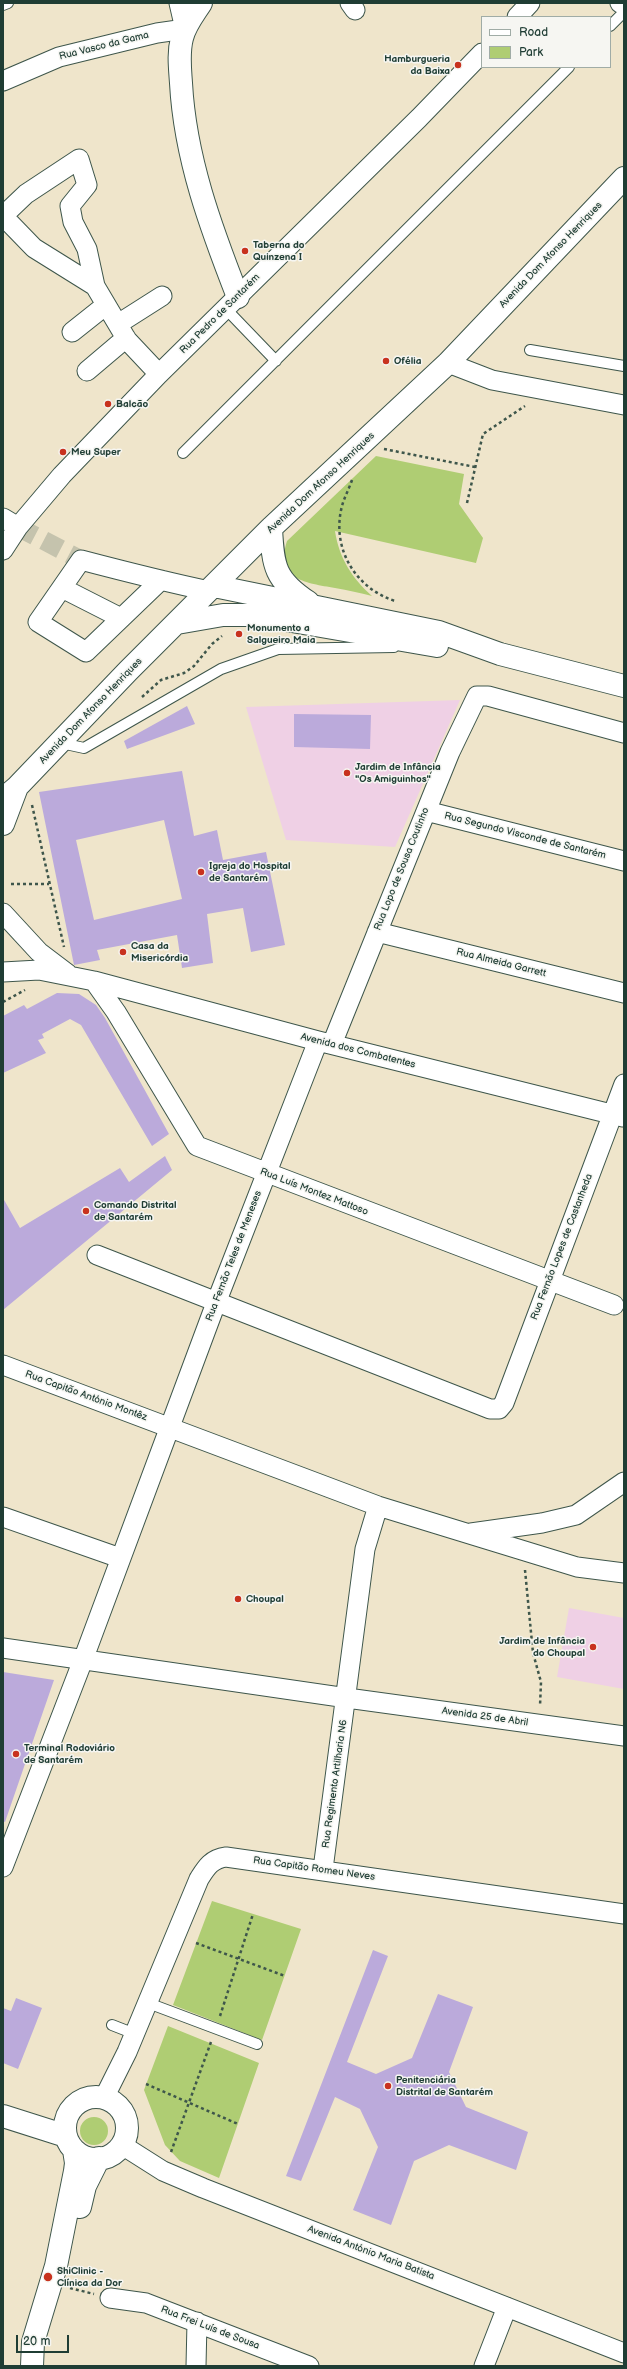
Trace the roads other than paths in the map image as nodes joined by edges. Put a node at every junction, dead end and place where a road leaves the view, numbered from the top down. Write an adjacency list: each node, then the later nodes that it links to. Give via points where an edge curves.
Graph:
1 (8, 3): 7 (lane)
2 (179, 3): 11 (street)
3 (201, 3): 11 (main road)
4 (530, 3): 9 (street)
5 (620, 3): 6 (street)
6 (624, 4)
7 (3, 5)
8 (624, 12): 10 (lane)
9 (518, 16)
10 (611, 25)
11 (185, 29): 14 (street, Rua Vasco da Gama, via 157,33 59,57); 18 (main road, via 179,66 187,138 200,194)
12 (481, 54): 18 (street, Rua Pedro de Santarém)
13 (568, 68): 23 (lane)
14 (3, 81)
15 (624, 178): 24 (main road, Avenida Dom Afonso Henriques)
16 (96, 286): 16 (street, via 87,249 73,222 70,206 87,185 78,159 26,194 3,216 34,248); 19 (street)
17 (162, 296): 20 (street)
18 (232, 303): 23 (lane); 27 (street, Rua Pedro de Santarém)
19 (106, 305): 20 (street); 21 (street)
20 (122, 331): 26 (street); 27 (street)
21 (72, 332)
22 (530, 350): 25 (lane)
23 (276, 361): 29 (lane)
24 (448, 363): 28 (street, via 492,380); 31 (main road, Avenida Dom Afonso Henriques)
25 (624, 366)
26 (87, 371)
27 (159, 374): 30 (street, Rua Pedro de Santarém, via 62,475)
28 (624, 405)
29 (183, 453)
30 (10, 522): 32 (street, Rua Pedro de Santarém)
31 (271, 528): 35 (main road, Avenida Dom Afonso Henriques); 36 (main road, via 272,554 277,574 294,592)
32 (3, 550)
33 (161, 580): 34 (street, via 81,560); 35 (street); 37 (street)
34 (62, 588): 37 (street); 37 (street, via 38,622 86,652)
35 (211, 589): 36 (main road); 38 (main road, Avenida Dom Afonso Henriques)
36 (314, 606): 40 (main road, via 439,632)
37 (122, 618)
38 (177, 622): 39 (main road, via 223,615 257,615); 43 (main road, Avenida Dom Afonso Henriques)
39 (436, 646): 40 (main road); 43 (lane, via 278,649 221,670 84,748)
40 (500, 654): 41 (main road)
41 (624, 686)
42 (624, 733): 45 (street, Rua Lopo de Sousa Coutinho, via 488,696 477,696)
43 (61, 743): 44 (main road, Avenida Dom Afonso Henriques)
44 (10, 793): 46 (main road, Avenida Dom Afonso Henriques)
45 (426, 811): 47 (street, Rua Segundo Visconde de Santarém); 49 (street, Rua Lopo de Sousa Coutinho)
46 (3, 824)
47 (624, 861)
48 (3, 913): 51 (street, via 38,952)
49 (377, 932): 53 (street, Rua Almeida Garrett); 54 (street, Rua Lopo de Sousa Coutinho)
50 (3, 972): 51 (street, Avenida dos Combatentes, via 40,970)
51 (72, 977): 52 (street, Avenida dos Combatentes)
52 (94, 981): 54 (street, Avenida dos Combatentes); 57 (street, Rua Luís Montez Mattoso, via 116,1012 197,1146)
53 (624, 994)
54 (325, 1043): 56 (street, Avenida dos Combatentes); 57 (street, Rua Fernão Teles de Meneses)
55 (624, 1084): 56 (street, Rua Fernão Lopes de Castanheda)
56 (618, 1116): 59 (street, Rua Fernão Lopes de Castanheda)
57 (266, 1174): 59 (street, Rua Luís Montez Mattoso); 60 (street, Rua Fernão Teles de Meneses)
58 (97, 1255): 60 (street)
59 (549, 1281): 60 (street, Rua Fernão Lopes de Castanheda, via 504,1403 499,1409 490,1408); 61 (street, Rua Luís Montez Mattoso)
60 (216, 1303): 63 (street, Rua Fernão Teles de Meneses)
61 (614, 1304)
62 (3, 1366): 63 (street, Rua Capitão António Montêz)
63 (170, 1427): 65 (street, Rua Capitão António Montêz); 68 (street, Rua Fernão Teles de Meneses)
64 (624, 1482): 67 (street, via 576,1515 542,1523)
65 (378, 1506): 67 (street, Rua Capitão António Montêz); 72 (street, Rua Regimento Artilharia N6, via 365,1549)
66 (3, 1518): 68 (street)
67 (462, 1534): 69 (street, Rua Capitão António Montêz, via 577,1567)
68 (120, 1558): 71 (street, Rua Fernão Teles de Meneses)
69 (624, 1573)
70 (3, 1648): 71 (street, Avenida 25 de Abril)
71 (83, 1660): 72 (street, Avenida 25 de Abril); 74 (street, Rua Fernão Teles de Meneses)
72 (347, 1698): 73 (street, Avenida 25 de Abril); 75 (street, Rua Regimento Artilharia N6)
73 (624, 1736)
74 (3, 1867)
75 (322, 1869): 76 (street, Rua Capitão Romeu Neves); 77 (street, Rua Capitão Romeu Neves, via 226,1857 213,1860 199,1880)
76 (624, 1914)
77 (148, 2003): 79 (street, Rua Capitão Romeu Neves); 80 (lane)
78 (112, 2026): 79 (lane)
79 (135, 2034): 81 (street, Rua Capitão Romeu Neves)
80 (257, 2044)
81 (104, 2098): 84 (main road, via 94,2097 77,2102); 85 (main road, via 120,2108 125,2117 126,2131)
82 (3, 2115): 83 (main road); 84 (main road)
83 (44, 2129): 84 (main road); 84 (main road, via 63,2147)
84 (70, 2143): 86 (main road, via 86,2157); 91 (main road, via 56,2266 34,2342)
85 (122, 2145): 86 (main road, via 108,2156); 88 (street, Avenida António Maria Batista, via 163,2170 203,2188)
86 (99, 2158): 92 (main road, via 85,2186 45,2342)
87 (110, 2298): 89 (street, Rua Frei Luís de Sousa, via 146,2303)
88 (507, 2307): 90 (street, Avenida António Maria Batista); 95 (street)
89 (197, 2322): 93 (street); 94 (street, Rua Frei Luís de Sousa)
90 (624, 2353)
91 (32, 2366)
92 (43, 2366)
93 (196, 2366)
94 (309, 2366)
95 (484, 2366)

